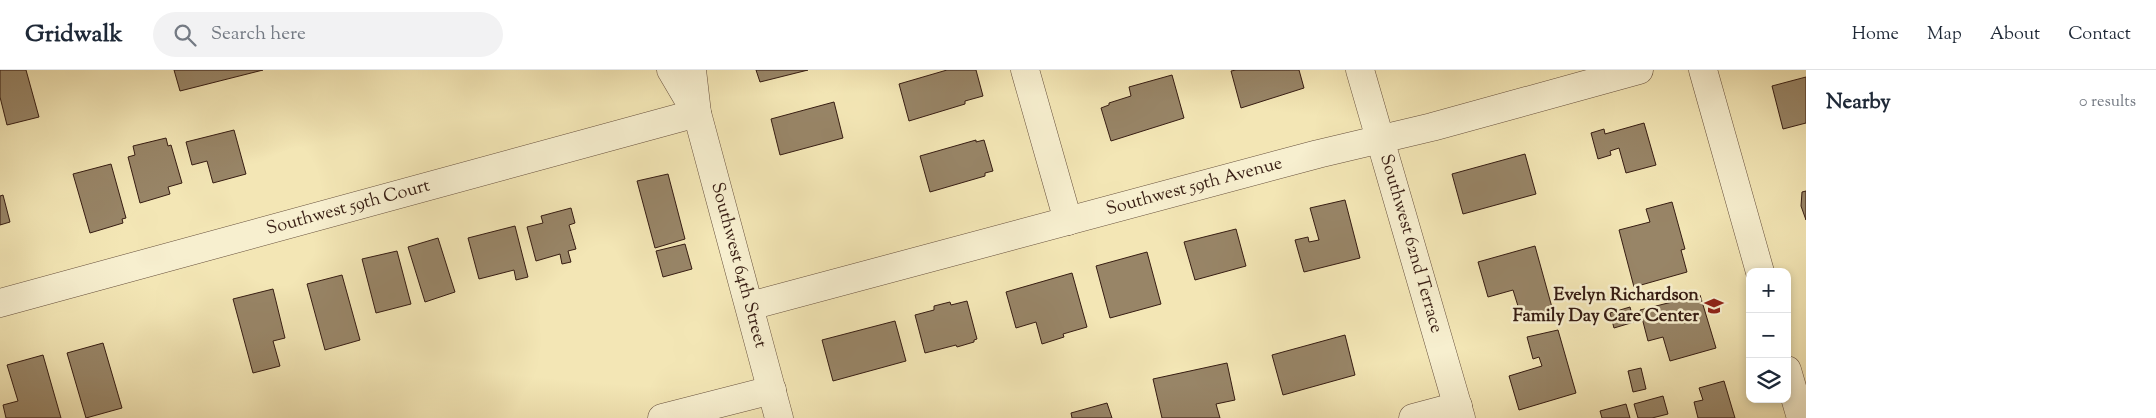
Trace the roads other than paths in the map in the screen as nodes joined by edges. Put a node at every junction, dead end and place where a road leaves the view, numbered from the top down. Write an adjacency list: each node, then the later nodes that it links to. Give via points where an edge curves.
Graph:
1 (671, 70): 7 (street, Southwest 64th Street)
2 (692, 70): 7 (street, Southwest 64th Street)
3 (1025, 70): 9 (street)
4 (1360, 70): 8 (street, Southwest 62nd Terrace)
5 (1639, 70): 8 (street, Southwest 59th Avenue)
6 (1703, 70): 10 (street)
7 (696, 113): 11 (street, Southwest 59th Court); 12 (street, Southwest 64th Street)
8 (1380, 140): 9 (street, Southwest 59th Avenue); 15 (street, Southwest 62nd Terrace)
9 (1068, 221): 12 (street, Southwest 59th Avenue)
10 (1759, 268)
11 (0, 303)
12 (750, 306): 14 (street, Southwest 64th Street)
13 (1791, 384): 19 (street)
14 (772, 390): 16 (street); 17 (street, Southwest 64th Street)
15 (1459, 412): 18 (street)
16 (662, 418)
17 (779, 418)
18 (1412, 418)
19 (1801, 418)

